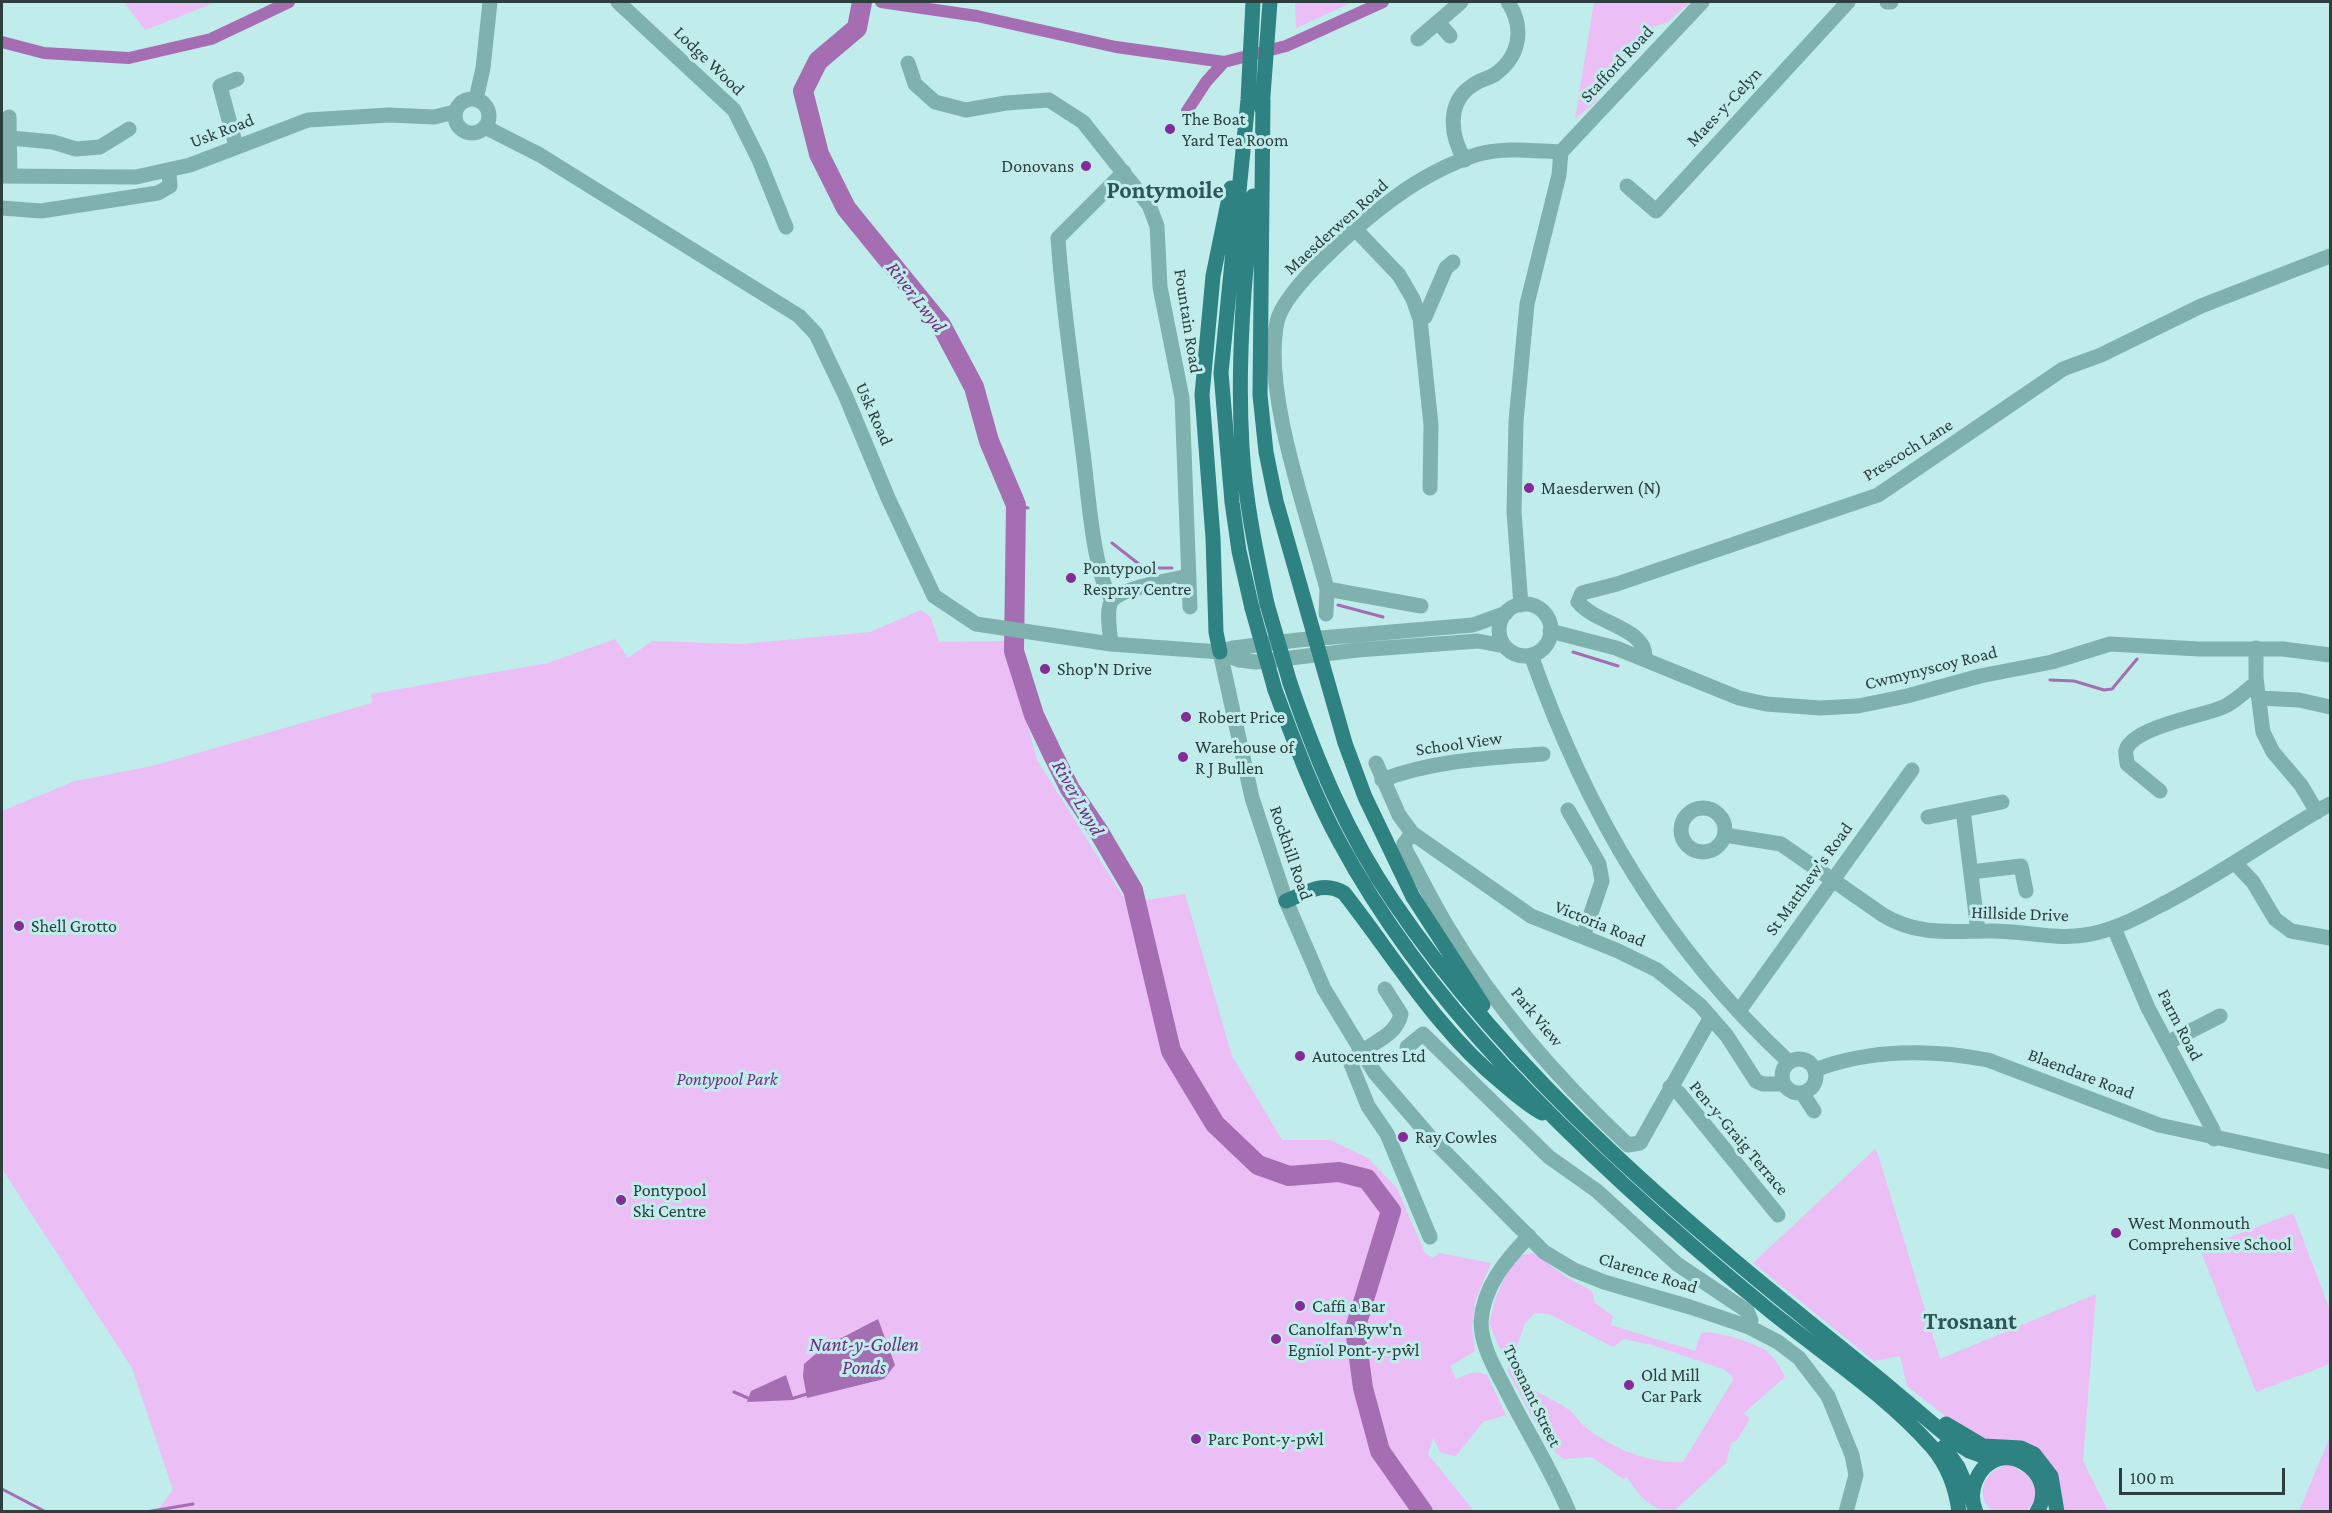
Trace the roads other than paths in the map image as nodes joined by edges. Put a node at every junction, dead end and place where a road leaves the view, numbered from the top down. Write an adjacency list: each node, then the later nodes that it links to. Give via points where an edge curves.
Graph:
1 (490, 2): 15 (street)
2 (618, 2): 31 (street, Lodge Wood, via 734,110)
3 (1253, 2): 10 (main road)
4 (1270, 2): 10 (main road)
5 (1461, 2): 9 (street)
6 (1508, 2): 25 (street, via 1516,16 1519,38 1511,59 1498,72 1463,92 1454,112 1456,145)
7 (1702, 2): 23 (street, Stafford Road)
8 (1848, 2): 29 (street, Maes-y-Celyn, via 1656,211)
9 (1438, 22): 11 (street); 12 (street)
10 (1260, 35): 16 (main road)
11 (1450, 36)
12 (1418, 39)
13 (908, 63): 27 (street, Fountain Road, via 915,84 935,102 966,110 1049,100 1083,122)
14 (237, 79): 22 (street, via 220,86)
15 (476, 99): 17 (street, Usk Road, via 467,99); 19 (street, via 487,107)
16 (1256, 100): 24 (main road); 41 (main road, via 1243,287 1242,446); 47 (main road, via 1260,395 1266,452 1276,501)
17 (455, 112): 19 (street, Usk Road, via 457,125 468,132); 22 (street, Usk Road, via 434,117 389,115 308,120)
18 (9, 117): 21 (street)
19 (485, 127): 48 (street, Usk Road, via 540,155 799,316 816,334 934,596 976,624)
20 (129, 129): 21 (street, via 100,147 76,148)
21 (11, 138): 28 (street)
22 (236, 146): 26 (street, Usk Road)
23 (1561, 152): 25 (street, Maesderwen Road, via 1491,152); 40 (street, via 1559,175 1527,304 1516,421 1514,512)
24 (1241, 158): 41 (main road, via 1221,373 1225,447 1239,551); 51 (main road, via 1226,203 1213,276 1202,395)
25 (1465, 160): 32 (street, Maesderwen Road, via 1395,197)
26 (169, 171): 28 (street, Usk Road, via 136,177); 30 (street, via 170,186 158,193 41,211)
27 (1124, 172): 37 (street, Fountain Road, via 1149,205 1158,226 1160,287 1182,398); 39 (street, via 1058,238 1093,527 1104,585)
28 (6, 176)
29 (1627, 186)
30 (2, 208)
31 (786, 227)
32 (1356, 230): 35 (street, via 1399,275); 38 (street, Maesderwen Road, via 1291,295 1277,322 1276,374 1285,438)
33 (2331, 256): 55 (street, Prescoch Lane, via 2201,306 2101,355 2063,369 1878,495 1582,593 1578,602 1587,612 1638,638 1646,648)
34 (1453, 262): 35 (street, via 1446,268 1425,317)
35 (1420, 319): 36 (street, via 1431,425)
36 (1430, 488)
37 (1189, 576): 39 (street, via 1123,592); 43 (street, Fountain Road)
38 (1327, 590): 42 (street, via 1405,608); 45 (street, Maesderwen Road)
39 (1112, 599): 48 (street)
40 (1521, 605): 44 (street); 46 (street, via 1539,609)
41 (1260, 606): 86 (main road, bridge, via 1328,783 1355,837 1433,957); 93 (main road, bridge, via 1275,690 1338,840 1389,924 1447,1001)
42 (1421, 606)
43 (1190, 607)
44 (1506, 613): 47 (street, via 1473,625); 49 (street, via 1499,625)
45 (1326, 614)
46 (1550, 630): 53 (street, via 1546,644); 55 (street, Cwmynyscoy Road)
47 (1316, 638): 51 (street); 52 (main road)
48 (1111, 644): 51 (street, Usk Road)
49 (1504, 646): 52 (street, via 1478,641); 53 (street, via 1515,654)
50 (2256, 648): 54 (street, Cwmynyscoy Road); 55 (street, Cwmynyscoy Road, via 2110,644 2052,662 1907,696 1858,706 1820,708 1739,698); 56 (street)
51 (1220, 652): 52 (street, via 1256,662); 74 (street, Rockhill Road, via 1252,798)
52 (1321, 654): 86 (main road, via 1345,743 1387,847 1413,897)
53 (1531, 655): 80 (street, via 1563,741 1631,872 1660,918)
54 (2331, 655)
55 (1645, 658)
56 (2258, 690): 57 (street); 62 (street, via 2219,709 2189,715 2131,743 2126,750 2127,764); 64 (street, via 2263,732 2273,752)
57 (2331, 706)
58 (1544, 754): 61 (street, School View, via 1446,764 1401,772)
59 (1376, 763): 61 (street)
60 (1912, 770): 72 (street, St Matthew's Road)
61 (1382, 780): 68 (street)
62 (2160, 791)
63 (2002, 802): 66 (street)
64 (2324, 808): 70 (street, Hillside Drive)
65 (1568, 810): 77 (street, via 1599,864 1602,881)
66 (1963, 810): 67 (street); 71 (street)
67 (1928, 817)
68 (1412, 833): 77 (street, Victoria Road, via 1531,916); 90 (street, Park View, via 1404,844 1406,851 1450,932 1487,987 1586,1107 1628,1145 1634,1146 1640,1143)
69 (1725, 835): 72 (street, Hillside Drive, via 1778,842)
70 (2235, 863): 75 (street, Hillside Drive); 78 (street, via 2253,882 2275,919 2291,931)
71 (1971, 872): 73 (street, via 2021,866); 76 (street)
72 (1833, 880): 76 (street, Hillside Drive, via 1897,924 1935,932); 80 (street, St Matthew's Road)
73 (2026, 891)
74 (1286, 901): 85 (street, Rockhill Road, via 1324,989); 93 (main road, via 1323,886 1344,893 1453,1037 1531,1107)
75 (2114, 928): 76 (street, Hillside Drive, via 2084,936); 83 (street, Farm Road)
76 (1978, 931)
77 (1583, 937): 82 (street, Victoria Road, via 1644,962)
78 (2331, 938)
79 (1385, 989): 85 (street, via 1401,1014 1399,1023)
80 (1739, 1011): 87 (street)
81 (2220, 1016): 83 (street)
82 (1711, 1017): 89 (street, Victoria Road, via 1756,1081); 90 (street, Park View)
83 (2167, 1043): 94 (street, Farm Road, via 2213,1130)
84 (1407, 1047): 99 (street, via 1423,1034 1549,1157 1597,1191 1677,1264 1747,1311)
85 (1361, 1053): 97 (street, Clarence Road, via 1405,1110); 98 (street, via 1351,1064 1368,1106 1387,1134)
86 (1521, 1060): 100 (main road, via 1717,1245)
87 (1789, 1062): 88 (street, via 1804,1060); 89 (street, via 1782,1072)
88 (1815, 1070): 91 (street, via 1815,1082); 94 (street, Blaendare Road, via 1848,1058 1867,1056 1960,1055 1988,1060 2159,1125)
89 (1783, 1084): 91 (street, via 1792,1092)
90 (1670, 1087): 96 (street, Pen-y-Graig Terrace, via 1679,1093)
91 (1803, 1093): 92 (street)
92 (1814, 1111)
93 (1558, 1121): 101 (main road, via 1714,1264)
94 (2214, 1139): 95 (street, Blaendare Road)
95 (2331, 1162)
96 (1778, 1215)
97 (1529, 1236): 99 (street, Clarence Road, via 1544,1252 1574,1270); 105 (street, Trosnant Street, via 1491,1284 1481,1322 1483,1339)
98 (1430, 1237)
99 (1749, 1327): 106 (street, Clarence Road, via 1789,1349 1828,1396 1855,1463 1853,1493)
100 (1910, 1403): 102 (main road, via 1961,1446); 108 (main road, via 1983,1446 2021,1448 2034,1454 2051,1476)
101 (1903, 1418): 103 (main road, via 1924,1430 1948,1453); 107 (main road, via 1944,1465)
102 (1994, 1460): 103 (main road, via 1979,1474); 104 (main road, via 2010,1458 2031,1467 2040,1481)
103 (1974, 1506)
104 (2041, 1509)
105 (1569, 1512)
106 (1846, 1512)
107 (1959, 1512)
108 (2057, 1512)

